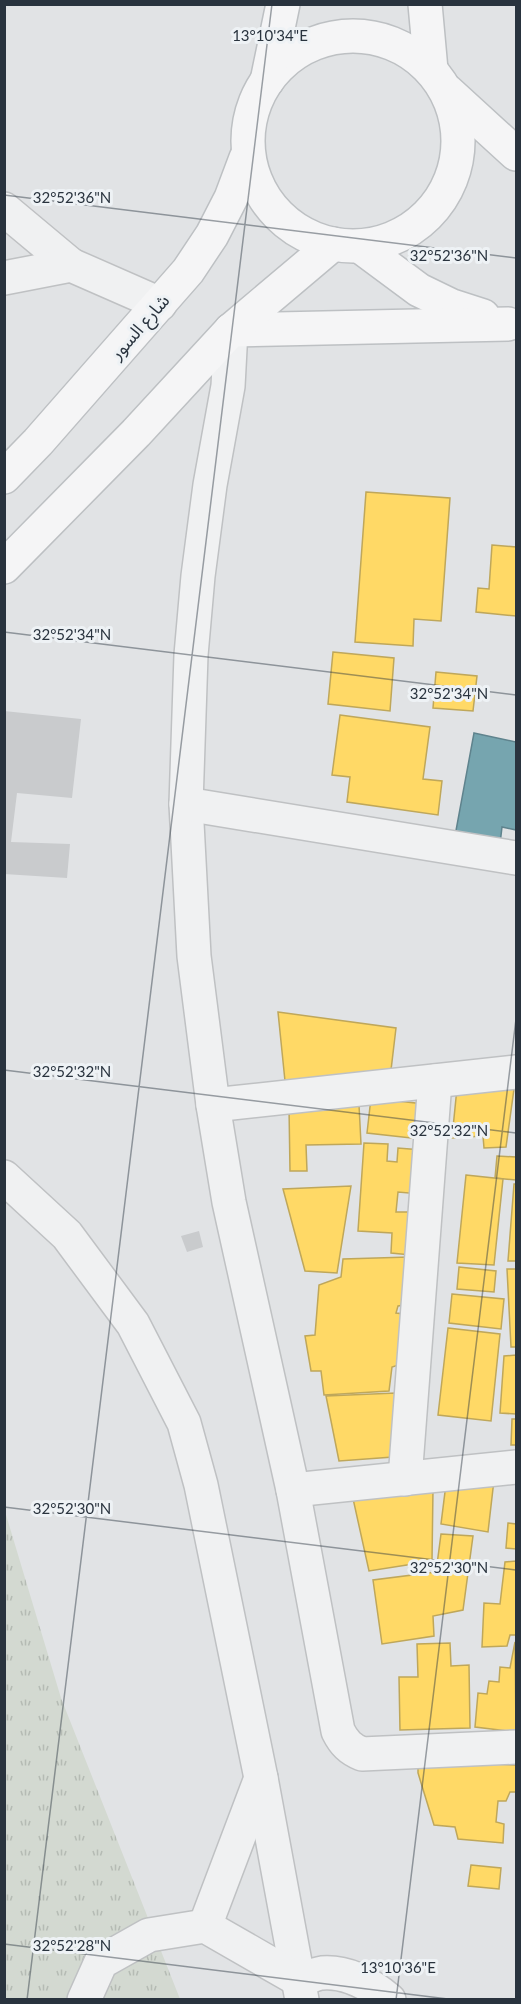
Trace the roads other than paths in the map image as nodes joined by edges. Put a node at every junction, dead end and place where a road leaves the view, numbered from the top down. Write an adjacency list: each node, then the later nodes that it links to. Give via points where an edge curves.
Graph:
1 (284, 4): 4 (main road)
2 (424, 4): 3 (main road)
3 (438, 80): 4 (main road, via 410,53 386,41 360,36 308,46); 5 (main road); 8 (main road, via 456,114 459,141 456,167 446,192 431,213 411,230 387,242)
4 (267, 81): 6 (main road, via 255,105)
5 (516, 154)
6 (246, 158): 8 (main road, via 258,188 278,214 303,232); 11 (main road, شارع السور, via 212,235)
7 (4, 209): 9 (street)
8 (347, 246): 12 (main road, via 452,306); 13 (main road)
9 (71, 265): 10 (street); 11 (street)
10 (4, 278)
11 (160, 304): 14 (main road, شارع السور)
12 (512, 325): 13 (main road)
13 (231, 330): 15 (main road); 16 (street, via 228,386 198,576)
14 (4, 477)
15 (4, 567)
16 (186, 804): 17 (street); 20 (street, via 195,956)
17 (516, 858)
18 (516, 1072): 19 (street)
19 (435, 1081): 20 (street); 23 (street)
20 (213, 1105): 24 (street, via 229,1202)
21 (4, 1177): 26 (street, via 67,1235 133,1324 184,1423 201,1485)
22 (516, 1467): 23 (street)
23 (405, 1479): 24 (street)
24 (293, 1490): 25 (street, via 343,1741 362,1754)
25 (516, 1747)
26 (261, 1778): 27 (street); 28 (street)
27 (205, 1926): 28 (street); 29 (street, via 149,1935 101,1962)
28 (300, 1990): 30 (street, via 322,1973 348,1976 371,1985)
29 (84, 2000)
30 (389, 2000)

